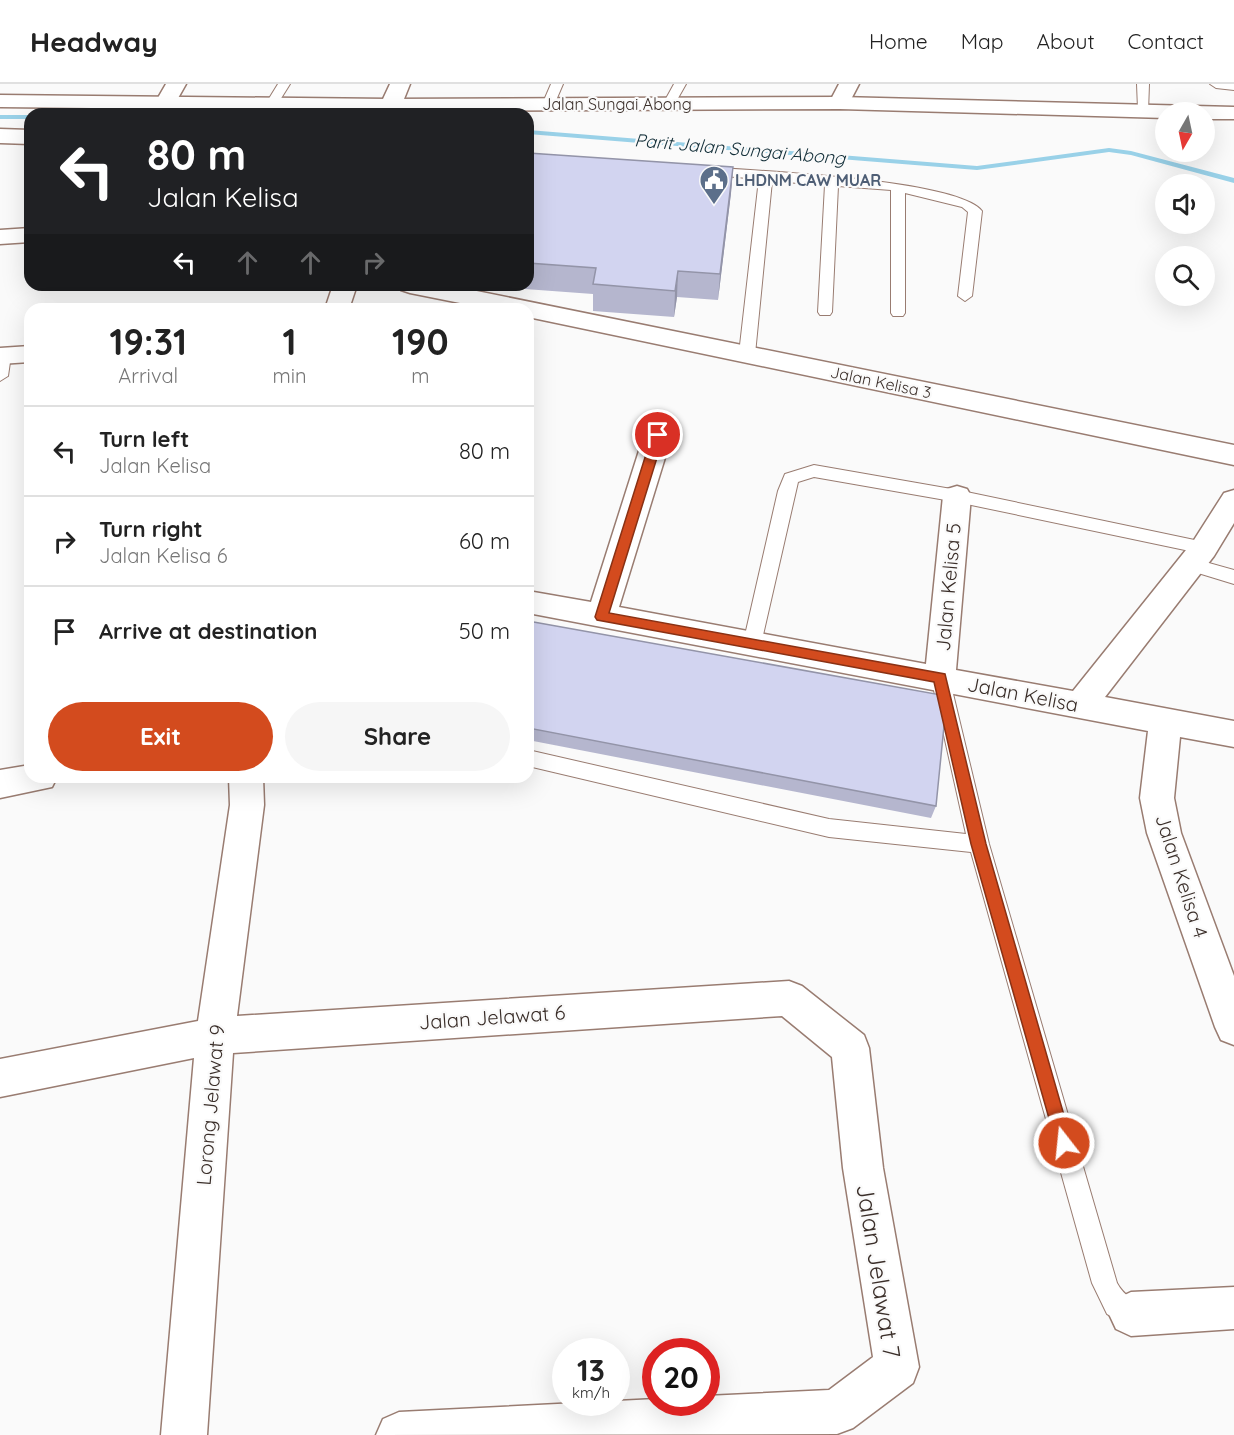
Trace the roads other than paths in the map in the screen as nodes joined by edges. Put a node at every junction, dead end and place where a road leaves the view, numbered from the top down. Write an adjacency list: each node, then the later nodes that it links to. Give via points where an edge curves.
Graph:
1 (176, 84): 11 (street)
2 (284, 84): 14 (lane)
3 (400, 84): 17 (street)
4 (557, 84): 15 (lane)
5 (680, 84): 12 (lane)
6 (849, 84): 13 (street)
7 (1143, 84): 19 (lane)
8 (1216, 84): 9 (lane)
9 (1234, 86)
10 (0, 100): 11 (street, Jalan Sungai Abong)
11 (166, 103): 14 (street, Jalan Sungai Abong)
12 (669, 104): 13 (street, Jalan Sungai Abong); 15 (street, Jalan Sungai Abong)
13 (840, 104): 19 (street, Jalan Sungai Abong)
14 (271, 105): 16 (street, Jalan Sungai Abong)
15 (548, 105): 18 (street, Jalan Sungai Abong)
16 (341, 108)
17 (388, 108)
18 (451, 108)
19 (1144, 108): 20 (street, Jalan Sungai Abong)
20 (1234, 112)
21 (0, 136): 22 (street)
22 (24, 137)
23 (694, 170): 24 (lane)
24 (766, 176): 25 (lane); 35 (lane)
25 (832, 181): 26 (lane); 33 (lane)
26 (898, 187): 30 (lane, via 967,204 975,211); 34 (lane)
27 (24, 235): 28 (street)
28 (0, 237)
29 (439, 291): 31 (street, Jalan Kelisa 3)
30 (965, 296)
31 (498, 303)
32 (534, 310): 35 (street, Jalan Kelisa 3)
33 (825, 312)
34 (898, 313)
35 (747, 354): 39 (street, Jalan Kelisa 3)
36 (24, 356): 37 (street)
37 (1, 362)
38 (658, 435): 45 (street)
39 (1234, 455)
40 (957, 496): 42 (lane); 46 (lane, via 814,471 791,478); 47 (street, Jalan Kelisa 5)
41 (1234, 500): 42 (street)
42 (1198, 556): 43 (lane); 48 (street)
43 (1234, 577)
44 (534, 603): 45 (street, Jalan Kelisa)
45 (601, 617): 46 (street, Jalan Kelisa)
46 (752, 644): 47 (street, Jalan Kelisa)
47 (940, 677): 48 (street, Jalan Kelisa); 55 (lane)
48 (1081, 705): 49 (street, Jalan Kelisa)
49 (1165, 721): 50 (street, Jalan Kelisa); 56 (street, Jalan Kelisa 4, via 1157,798 1164,833)
50 (1234, 734)
51 (534, 759): 55 (lane, via 829,828)
52 (24, 780): 54 (street)
53 (246, 783): 57 (street, Lorong Jelawat 9, via 247,806)
54 (0, 784)
55 (979, 844): 61 (lane, via 1109,1297 1123,1312)
56 (1234, 1027)
57 (215, 1036): 58 (street, Jalan Jelawat 6); 59 (street, Jalan Jelawat 6, via 789,998 850,1048); 62 (street, Lorong Jelawat 9)
58 (0, 1078)
59 (863, 1168): 63 (street, Jalan Jelawat 7, via 897,1367 837,1412)
60 (1234, 1308): 61 (street)
61 (1131, 1314)
62 (184, 1435)
63 (399, 1435)

